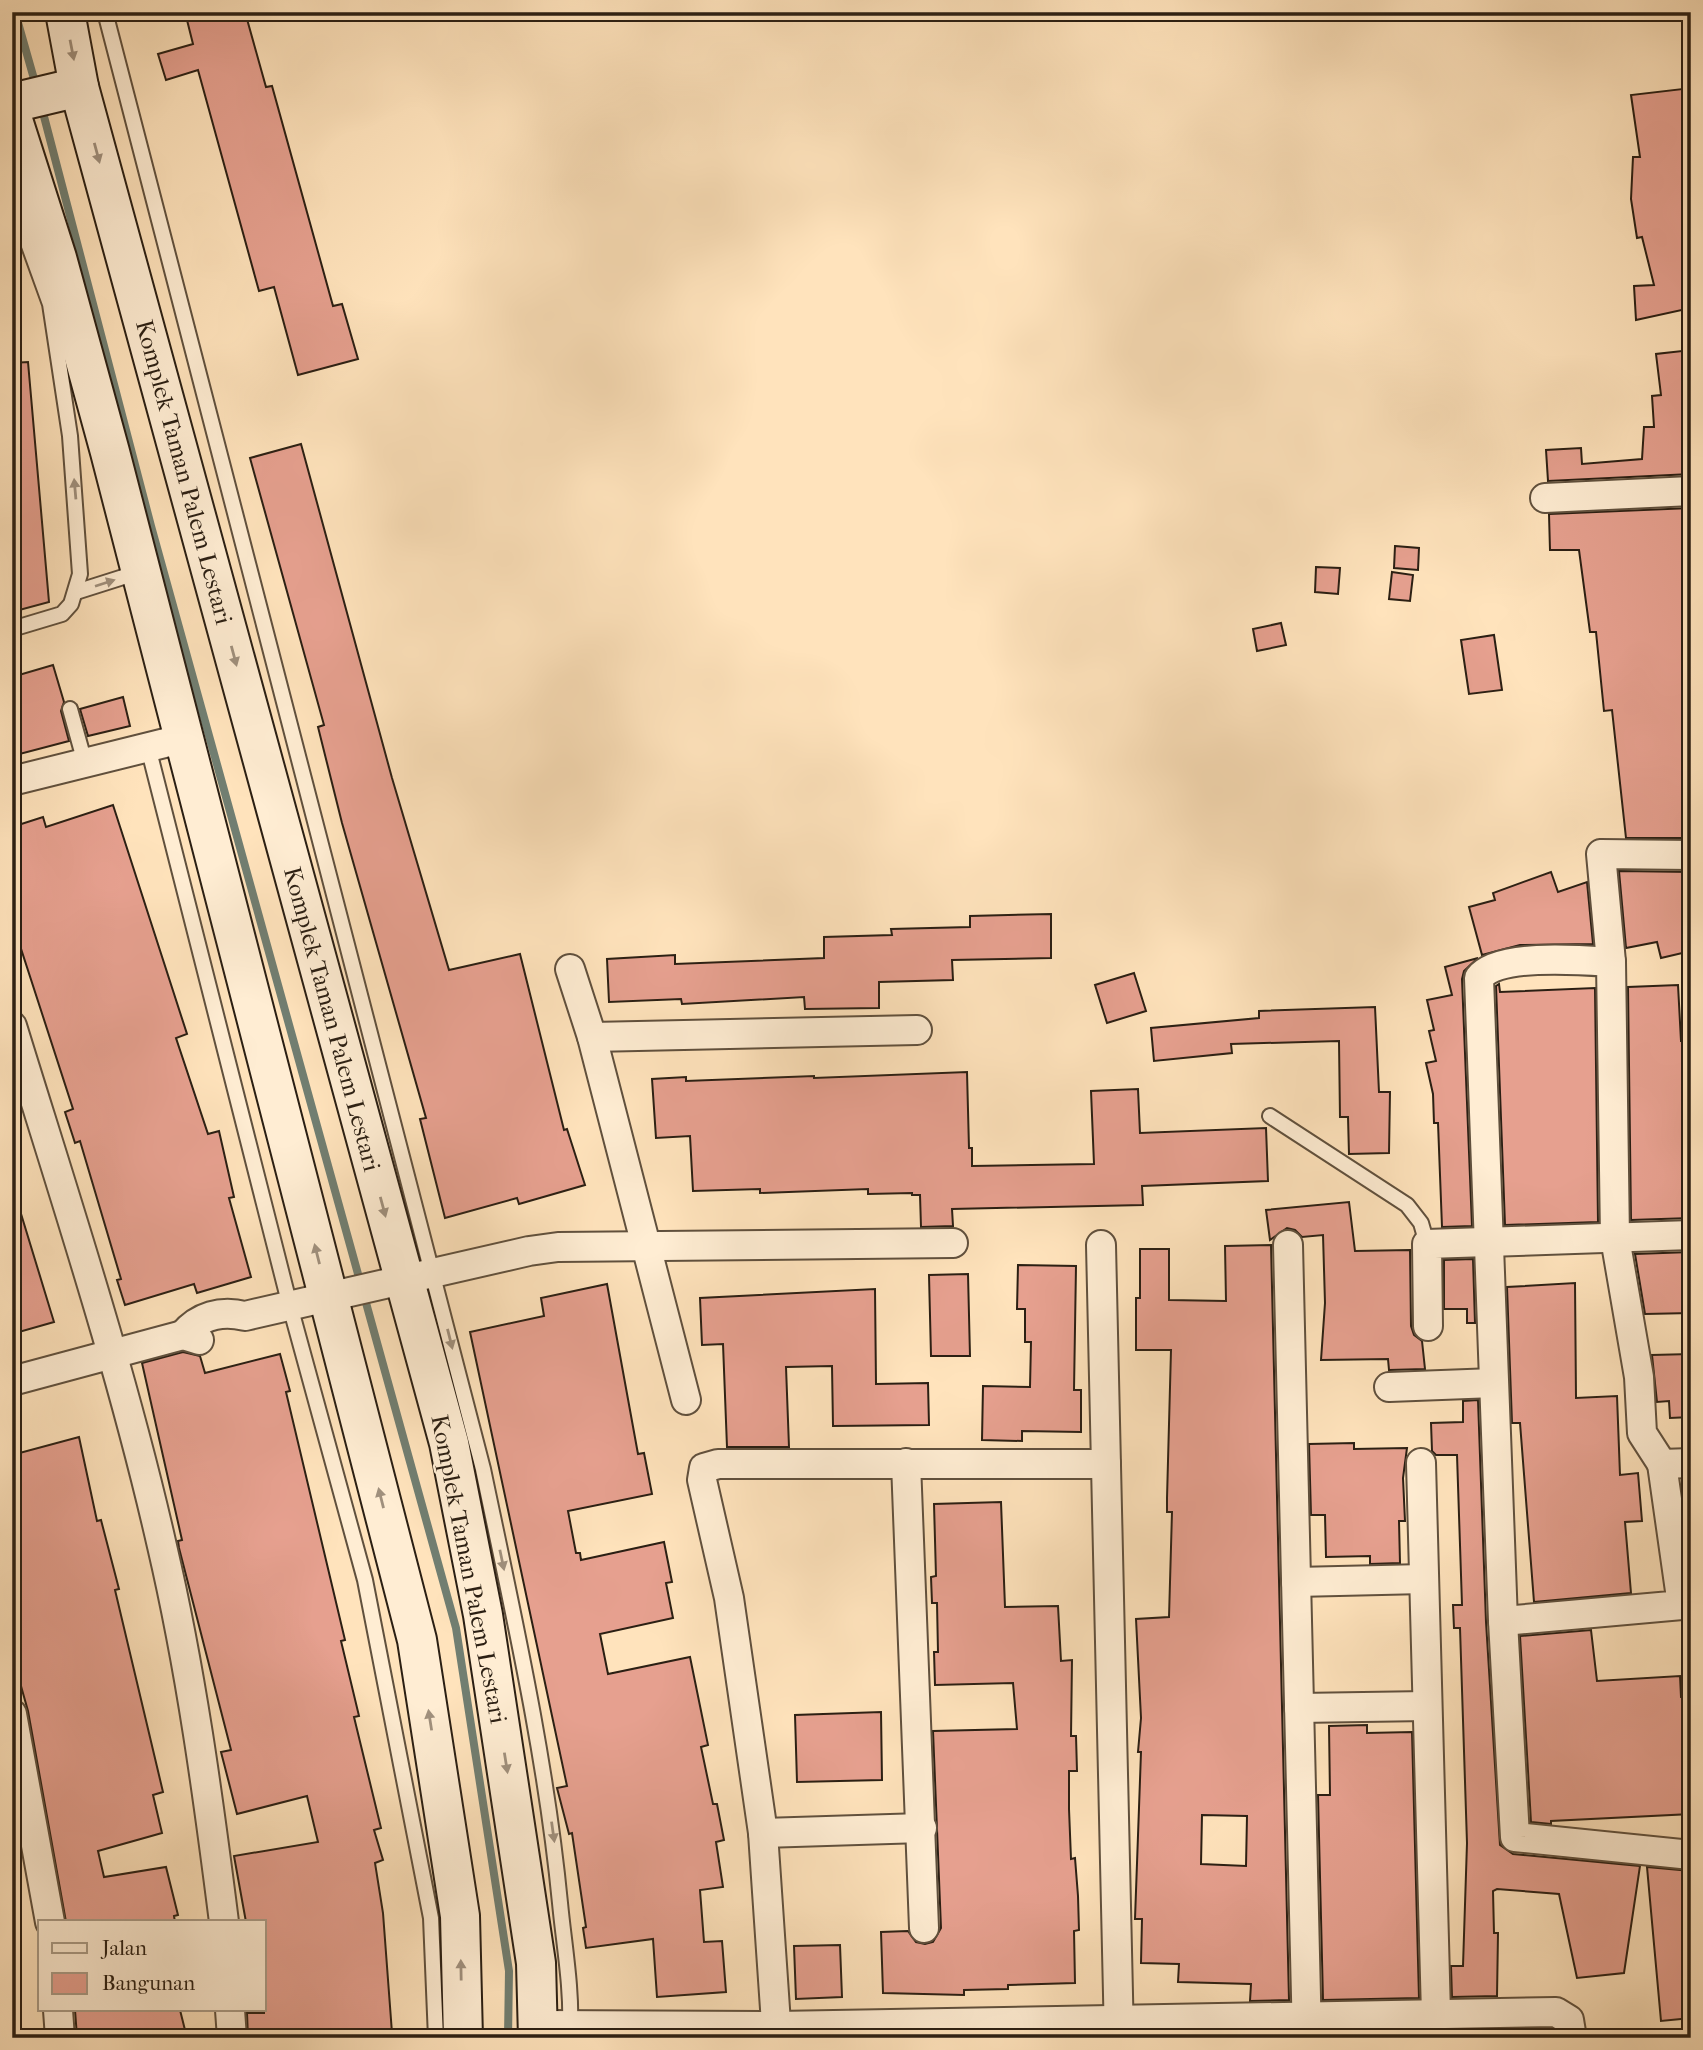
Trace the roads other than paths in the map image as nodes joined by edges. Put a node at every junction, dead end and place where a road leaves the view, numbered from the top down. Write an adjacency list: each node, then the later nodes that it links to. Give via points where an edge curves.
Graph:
1 (65, 12): 3 (street, Komplek Taman Palem Lestari, one-way to 3)
2 (105, 12): 32 (lane)
3 (38, 99): 6 (street, Komplek Taman Palem Lestari, via 57,258); 32 (street, Komplek Taman Palem Lestari, one-way to 32)
4 (12, 199): 5 (lane, via 50,304)
5 (62, 385): 6 (lane); 10 (lane, one-way to 5, via 80,557)
6 (110, 452): 9 (street, Komplek Taman Palem Lestari)
7 (1691, 491): 8 (street)
8 (1545, 498)
9 (141, 571): 10 (lane, one-way to 9); 13 (street, Komplek Taman Palem Lestari)
10 (76, 592): 11 (lane, via 62,614)
11 (12, 629)
12 (70, 709): 15 (lane)
13 (185, 738): 14 (street); 33 (street, Komplek Taman Palem Lestari, one-way to 13)
14 (148, 747): 15 (street); 34 (lane)
15 (85, 763): 16 (street)
16 (12, 781)
17 (1691, 855): 18 (street, via 1601,855)
18 (1611, 962): 25 (street); 26 (street, via 1560,959 1492,966 1479,978)
19 (570, 969): 22 (street)
20 (12, 1026): 36 (street)
21 (917, 1030): 22 (street)
22 (592, 1037): 28 (street)
23 (1270, 1116): 29 (lane, via 1407,1205 1421,1223)
24 (1691, 1235): 25 (street)
25 (1615, 1238): 26 (street); 45 (street, via 1639,1377 1643,1433)
26 (1491, 1242): 29 (street); 38 (street)
27 (953, 1243): 28 (street)
28 (646, 1244): 32 (street, via 538,1250); 40 (street)
29 (1427, 1244): 35 (street)
30 (1101, 1245): 44 (street)
31 (1288, 1245): 47 (street)
32 (405, 1279): 33 (street); 65 (street, Komplek Taman Palem Lestari, one-way to 65, via 449,1443 483,1615 536,1963)
33 (337, 1295): 34 (street); 56 (street, Komplek Taman Palem Lestari, one-way to 33, via 417,1640)
34 (290, 1306): 36 (street, via 245,1316 231,1330 200,1340 183,1335); 56 (lane, via 365,1580)
35 (1428, 1326)
36 (113, 1353): 37 (street); 58 (street, via 162,1546 194,1709)
37 (12, 1381)
38 (1494, 1383): 39 (street); 49 (street)
39 (1389, 1387)
40 (686, 1400)
41 (906, 1462): 44 (street); 53 (street); 54 (street, via 718,1464 704,1468 702,1480 729,1598)
42 (1421, 1463): 46 (street)
43 (1691, 1463): 45 (street)
44 (1106, 1464): 64 (street)
45 (1662, 1464): 48 (street)
46 (1423, 1579): 47 (street); 50 (street)
47 (1296, 1582): 51 (street)
48 (1686, 1605): 49 (street)
49 (1503, 1621): 55 (street, via 1515,1837)
50 (1427, 1706): 51 (street); 62 (street)
51 (1299, 1709): 63 (street)
52 (12, 1714): 57 (street)
53 (922, 1828): 54 (street); 59 (street)
54 (763, 1833): 66 (street)
55 (1691, 1855)
56 (445, 1917): 69 (lane); 70 (street, Komplek Taman Palem Lestari, one-way to 56)
57 (50, 1920)
58 (224, 1920)
59 (924, 1928)
60 (58, 2011): 67 (street)
61 (230, 2011): 68 (street)
62 (1436, 2014): 63 (street); 71 (street, via 1556,2012 1569,2020)
63 (1307, 2027): 64 (street)
64 (1119, 2029): 66 (street)
65 (554, 2031): 66 (street)
66 (777, 2032)
67 (60, 2038)
68 (232, 2038)
69 (436, 2038)
70 (463, 2038)
71 (1572, 2038)

